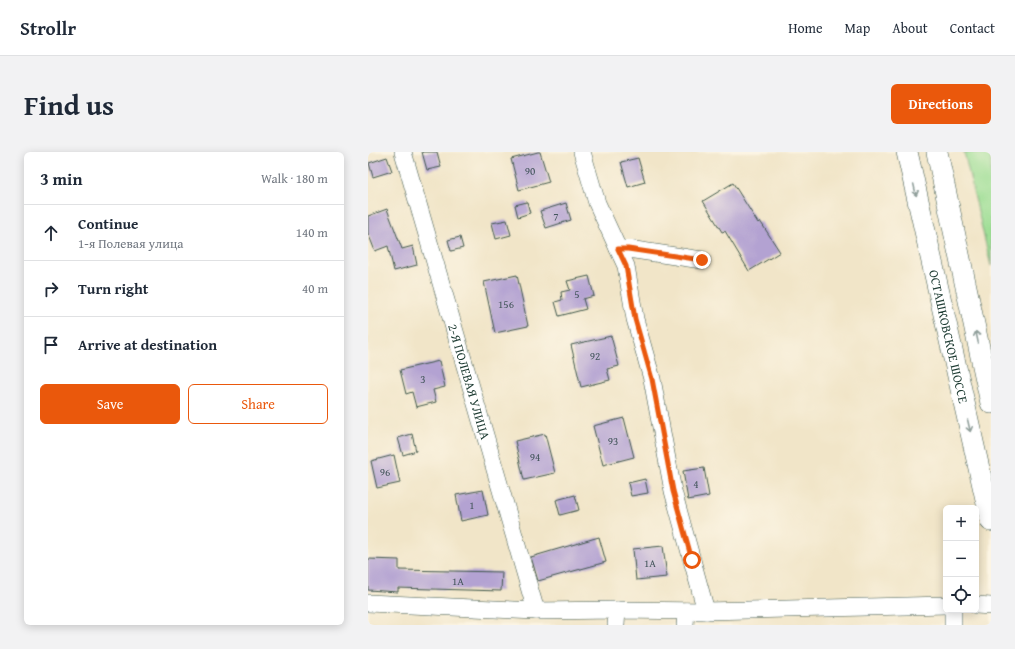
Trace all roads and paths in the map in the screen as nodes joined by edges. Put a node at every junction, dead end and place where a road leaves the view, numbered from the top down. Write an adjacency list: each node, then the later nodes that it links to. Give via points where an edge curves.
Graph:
1 (403, 152): 13 (street, 2-Я ПОЛЕВАЯ УЛИЦА)
2 (582, 152): 5 (street, via 597,203)
3 (907, 152): 8 (main road, ОСТАШКОВСКОЕ ШОССЕ, one-way to 8)
4 (937, 152): 7 (main road, ОСТАШКОВСКОЕ ШОССЕ, one-way to 4)
5 (618, 249): 6 (street); 14 (street, via 626,266 635,319 652,379 673,491)
6 (702, 260)
7 (991, 403)
8 (991, 521)
9 (368, 603): 13 (street)
10 (943, 605): 14 (street)
11 (979, 605): 12 (street)
12 (991, 606)
13 (536, 611): 16 (street)
14 (706, 611): 17 (street)
15 (953, 613): 18 (street)
16 (617, 617): 17 (street)
17 (685, 618)
18 (953, 625)

